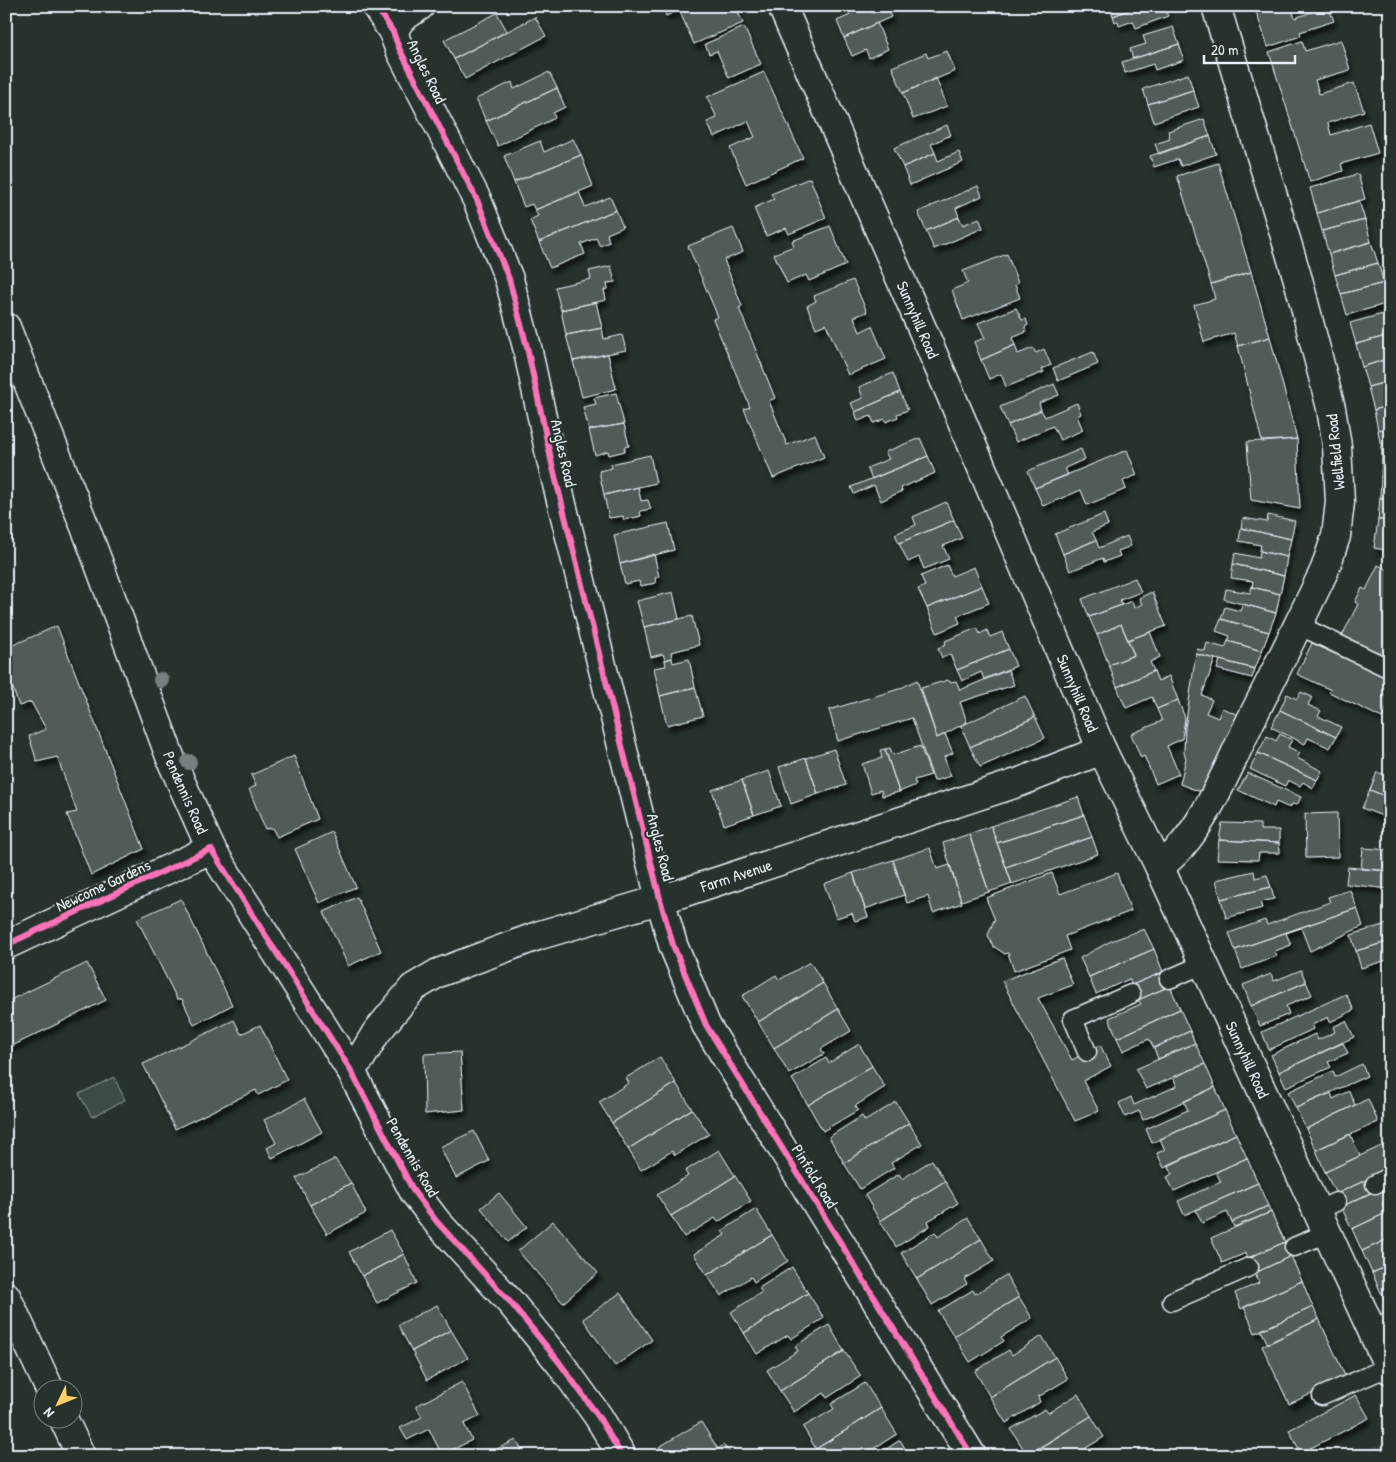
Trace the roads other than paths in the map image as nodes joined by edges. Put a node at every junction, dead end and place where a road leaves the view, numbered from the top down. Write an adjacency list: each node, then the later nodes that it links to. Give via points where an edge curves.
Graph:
1 (376, 6): 5 (street)
2 (420, 6): 5 (street, Angles Road, via 401,19)
3 (782, 6): 9 (street, Sunnyhill Road)
4 (1216, 6): 7 (street, Wellfield Road, via 1299,284 1331,408 1337,446 1340,502 1336,536 1325,569)
5 (393, 32): 12 (street, Angles Road, via 477,200 509,279)
6 (6, 328): 10 (street, Pendennis Road, via 87,532 172,762)
7 (1298, 625): 8 (lane); 11 (street, Wellfield Road, via 1193,832 1171,859)
8 (1390, 669)
9 (1102, 750): 11 (street, Sunnyhill Road); 12 (street, Farm Avenue, via 1020,782)
10 (211, 849): 13 (street, Newcome Gardens); 18 (street, Pendennis Road)
11 (1159, 866): 14 (street, Sunnyhill Road)
12 (660, 900): 18 (street, Farm Avenue, via 540,935 438,972 412,988 376,1033 361,1058); 31 (street, Pinfold Road, via 673,945 706,1025)
13 (6, 945)
14 (1204, 964): 15 (lane); 19 (street, Sunnyhill Road)
15 (1169, 979)
16 (1132, 994): 17 (lane, via 1073,1019)
17 (1087, 1052)
18 (350, 1068): 30 (street, Pendennis Road, via 414,1192 559,1362)
19 (1326, 1215): 20 (lane); 24 (street, Sunnyhill Road)
20 (1294, 1247)
21 (1249, 1267): 23 (lane)
22 (6, 1296): 26 (street)
23 (1172, 1301)
24 (1381, 1326): 25 (street, Sunnyhill Road)
25 (1389, 1369): 27 (lane)
26 (45, 1380)
27 (1322, 1396)
28 (69, 1430): 29 (street)
29 (81, 1456)
30 (622, 1456)
31 (972, 1456)

